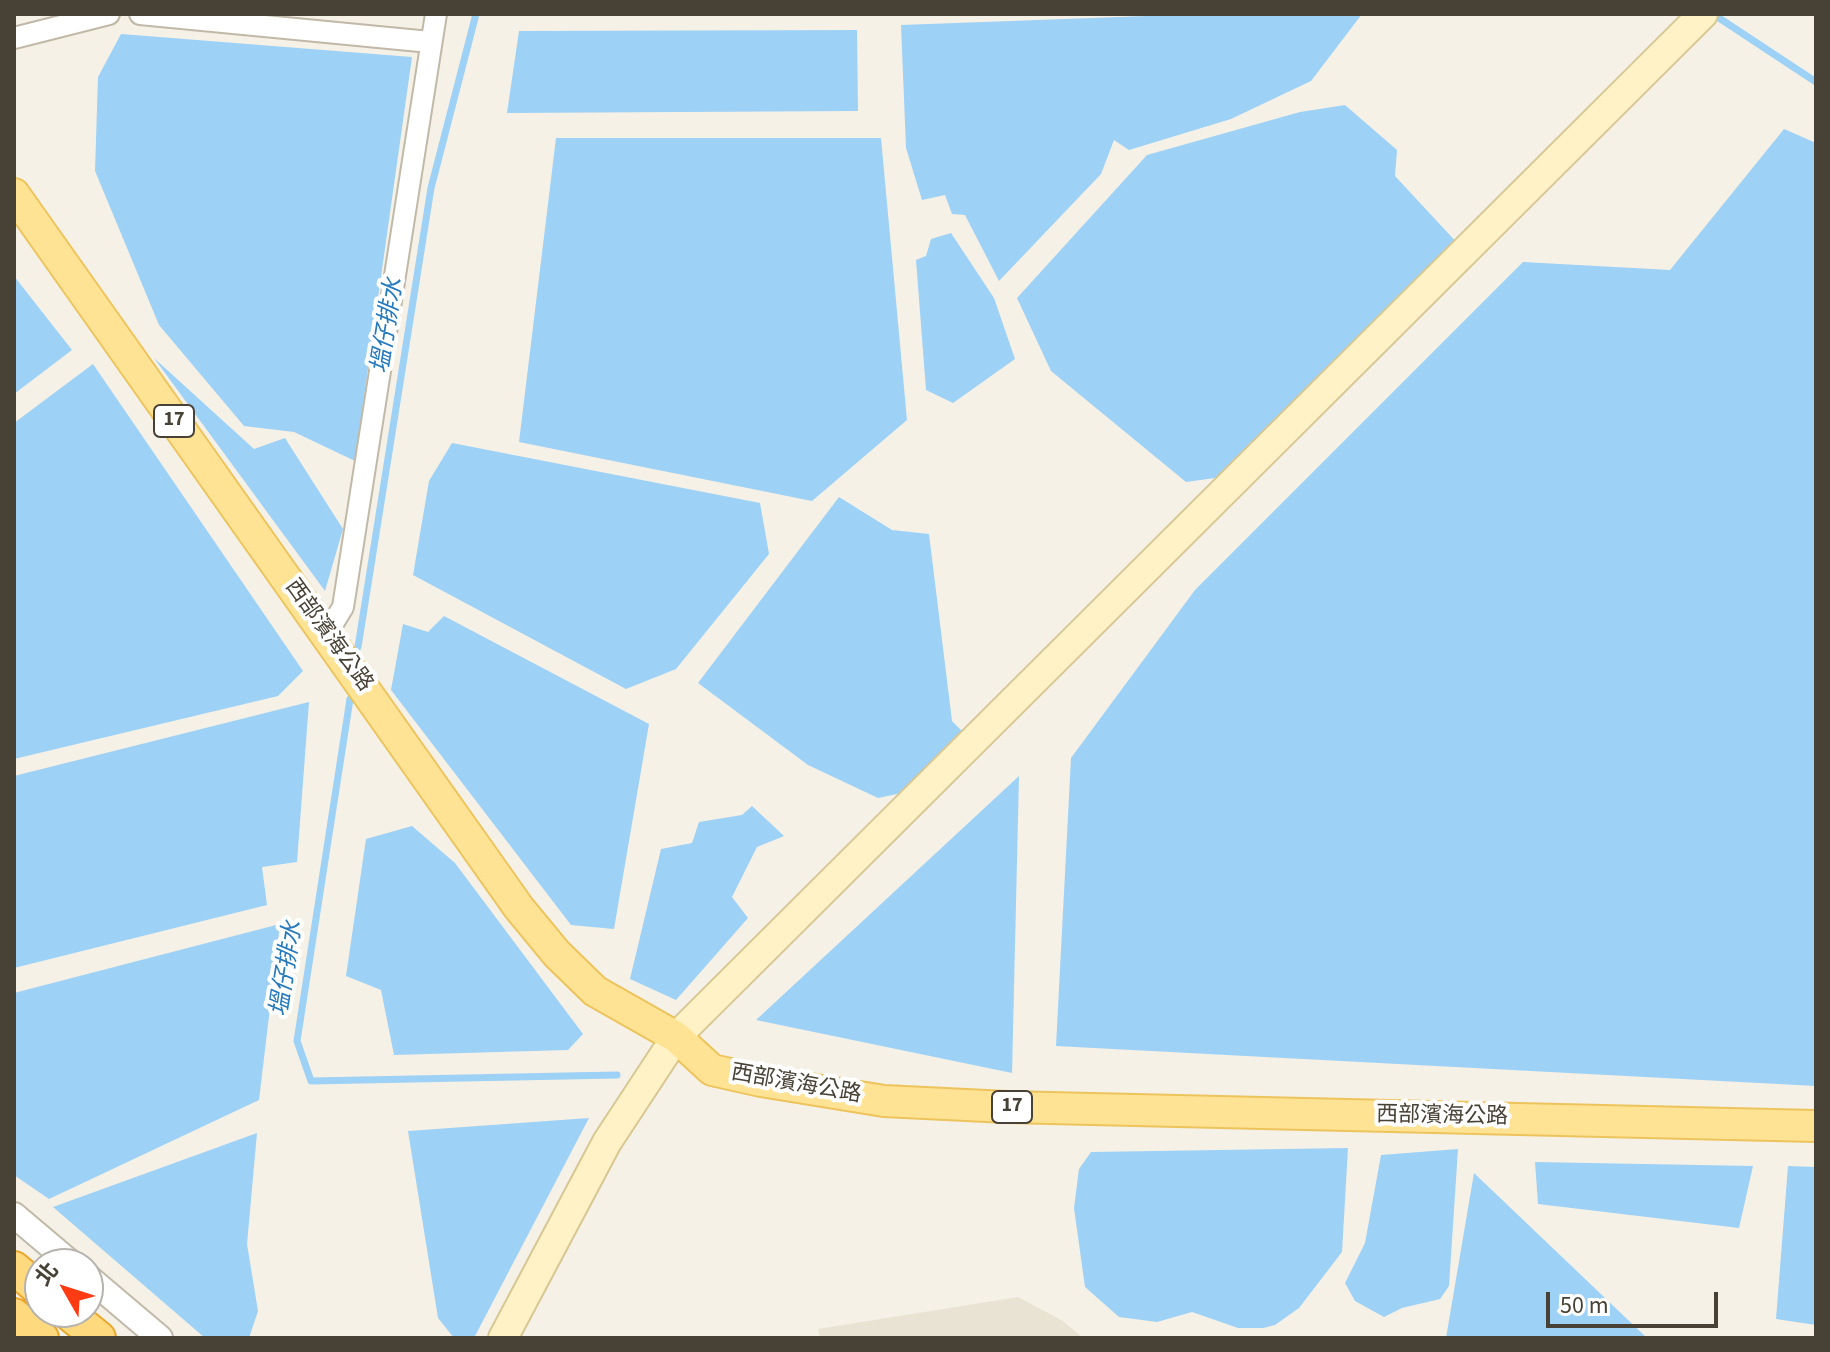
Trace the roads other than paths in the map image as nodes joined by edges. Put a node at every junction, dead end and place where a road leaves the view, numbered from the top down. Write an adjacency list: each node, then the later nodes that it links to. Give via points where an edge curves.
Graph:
1 (109, 14): 5 (street)
2 (140, 14): 6 (street)
3 (436, 14): 6 (street)
4 (1703, 14): 9 (main road)
5 (14, 38)
6 (430, 42): 8 (street, via 343,607)
7 (14, 194): 8 (main road, 西部濱海公路 / 17)
8 (326, 635): 9 (main road, 西部濱海公路 / 17, via 557,954 595,991)
9 (676, 1037): 10 (main road, 西部濱海公路 / 17, via 712,1070 884,1101); 15 (main road, via 607,1142)
10 (1816, 1126)
11 (14, 1215): 12 (street)
12 (53, 1248)
13 (104, 1291): 17 (street)
14 (14, 1315): 16 (highway)
15 (508, 1336)
16 (42, 1338)
17 (160, 1338)

